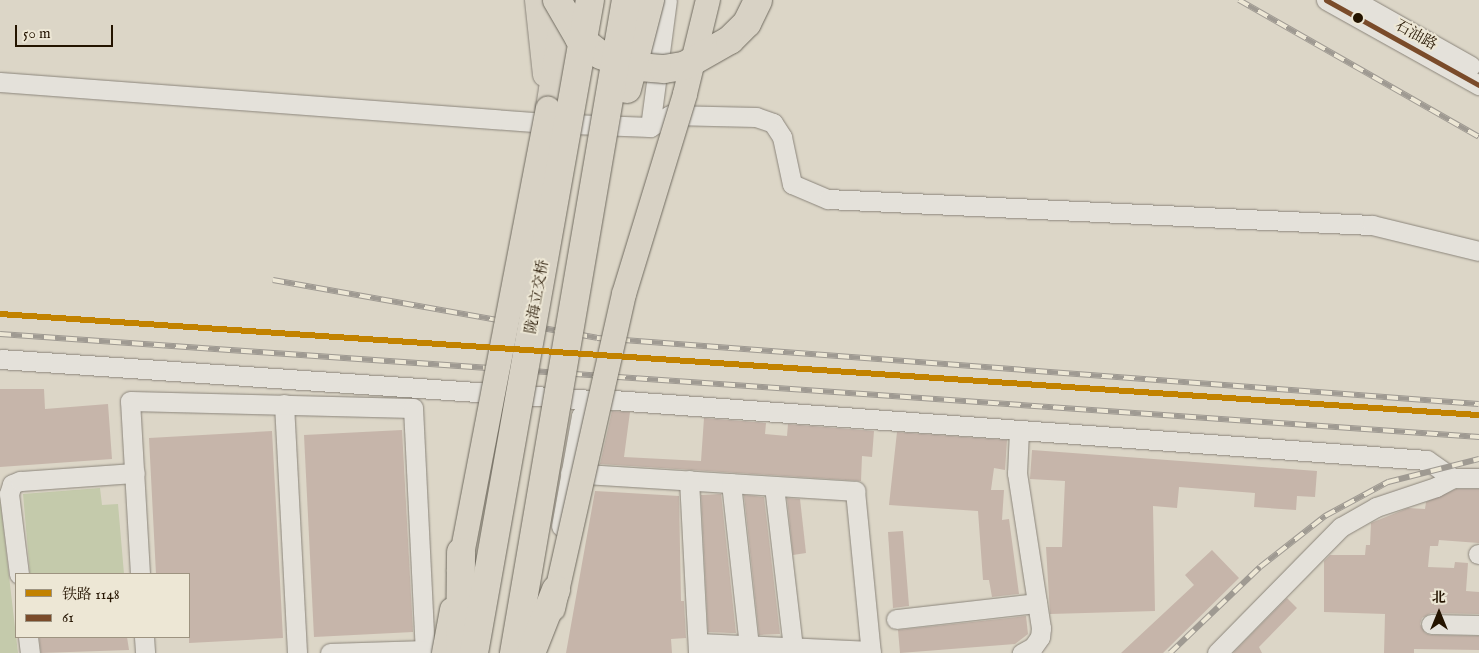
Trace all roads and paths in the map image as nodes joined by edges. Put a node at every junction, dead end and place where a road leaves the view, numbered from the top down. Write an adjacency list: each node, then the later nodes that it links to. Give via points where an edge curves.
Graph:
1 (538, 0): 15 (main road)
2 (557, 0): 9 (highway, bridge, via 580,38 595,51 628,66 664,69 684,66 730,40 747,22)
3 (565, 0): 15 (main road, bridge)
4 (590, 0): 51 (highway, 陇海立交桥, bridge)
5 (626, 0): 18 (highway, bridge)
6 (650, 0): 18 (highway, bridge)
7 (667, 0): 16 (street)
8 (708, 0): 34 (main road, bridge, via 685,94 624,294)
9 (758, 0)
10 (1326, 0): 14 (street, 石油路)
11 (1354, 0): 12 (street, 石油路)
12 (1479, 70)
13 (0, 82): 16 (street, via 546,123)
14 (1479, 85)
15 (548, 108): 31 (main road, bridge)
16 (650, 127): 17 (street, via 670,115 756,117 773,124 782,136 792,184 828,199 1372,225)
17 (1479, 251)
18 (576, 286): 52 (highway, bridge)
19 (0, 360): 20 (street)
20 (494, 394): 21 (street); 44 (street)
21 (592, 400): 23 (street); 25 (street, via 580,416)
22 (284, 404): 24 (street, via 130,401); 44 (street, via 413,408); 48 (street)
23 (1019, 431): 26 (street, via 1427,460); 35 (street, via 1017,473)
24 (135, 472): 32 (street, via 12,484 9,494); 33 (street)
25 (570, 472): 28 (street); 54 (street)
26 (1453, 478): 27 (street); 57 (street, via 1376,507 1341,527)
27 (1479, 478)
28 (689, 480): 29 (street); 43 (street)
29 (731, 483): 30 (street); 41 (street)
30 (774, 486): 42 (street); 45 (street, via 855,491)
31 (462, 552): 44 (main road, bridge); 50 (highway, bridge)
32 (19, 573)
33 (140, 573)
34 (556, 590): 53 (highway, bridge); 55 (main road, bridge)
35 (1037, 603): 36 (street); 56 (street, via 1040,637 1033,647)
36 (896, 619)
37 (1431, 624): 38 (street)
38 (1479, 625)
39 (28, 638): 46 (street)
40 (144, 638): 47 (street)
41 (749, 645): 42 (street); 43 (street)
42 (793, 647): 45 (street)
43 (698, 648)
44 (435, 652): 49 (street)
45 (871, 652)
46 (30, 653)
47 (145, 653)
48 (297, 653)
49 (330, 653)
50 (460, 653)
51 (474, 653)
52 (514, 653)
53 (531, 653)
54 (538, 653)
55 (546, 653)
56 (1022, 653)
57 (1217, 653)

